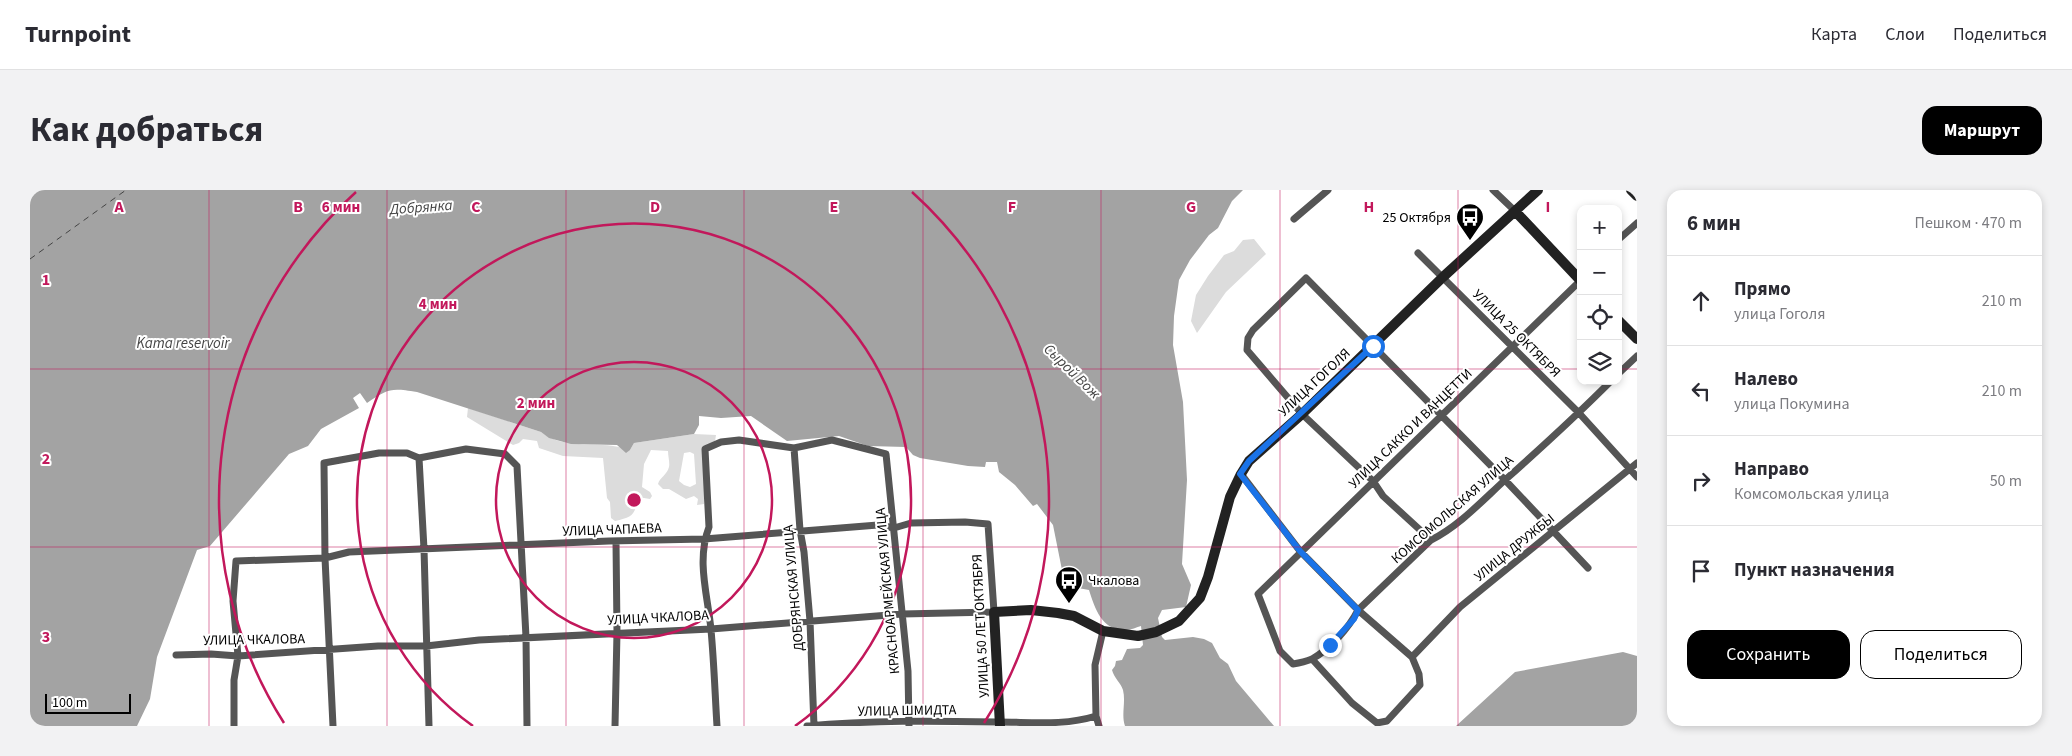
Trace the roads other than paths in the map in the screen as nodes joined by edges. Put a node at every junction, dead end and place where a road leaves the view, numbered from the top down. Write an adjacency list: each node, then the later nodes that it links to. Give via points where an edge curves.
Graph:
1 (1328, 190): 7 (street)
2 (1493, 190): 6 (street)
3 (1538, 190): 6 (main road, УЛИЦА ГОГОЛЯ)
4 (1631, 190): 5 (main road)
5 (1637, 196)
6 (1515, 211): 11 (main road, УЛИЦА ГОГОЛЯ); 12 (main road)
7 (1294, 219)
8 (1637, 223): 9 (street)
9 (1622, 236)
10 (1418, 253): 11 (street, УЛИЦА 25 ОКТЯБРЯ)
11 (1443, 277): 16 (main road, УЛИЦА ГОГОЛЯ); 17 (street, УЛИЦА 25 ОКТЯБРЯ)
12 (1577, 277)
13 (1577, 285): 17 (street, УЛИЦА САККО И ВАНЦЕТТИ)
14 (1622, 324): 15 (main road)
15 (1637, 339)
16 (1373, 346): 22 (main road, УЛИЦА ГОГОЛЯ); 22 (street, via 1306,278 1248,338 1248,350); 23 (street)
17 (1511, 346): 21 (street, УЛИЦА 25 ОКТЯБРЯ); 23 (street, УЛИЦА САККО И ВАНЦЕТТИ)
18 (1637, 356): 19 (street)
19 (1622, 370)
20 (1607, 385): 21 (street, КОМСОМОЛЬСКАЯ УЛИЦА)
21 (1579, 413): 27 (street, УЛИЦА 25 ОКТЯБРЯ); 30 (street, КОМСОМОЛЬСКАЯ УЛИЦА)
22 (1302, 414): 28 (main road, УЛИЦА ГОГОЛЯ, via 1249,461); 31 (street)
23 (1441, 416): 30 (street); 31 (street, УЛИЦА САККО И ВАНЦЕТТИ)
24 (794, 448): 33 (street, КРАСНОАРМЕЙСКАЯ УЛИЦА, via 832,440 886,454); 34 (street, ДОБРЯНСКАЯ УЛИЦА); 36 (street, via 739,440 721,442 705,449 708,527)
25 (419, 458): 39 (street, via 466,449 505,454 517,466); 40 (street); 42 (street, via 407,453 379,453 324,463)
26 (1637, 463): 27 (street, УЛИЦА ДРУЖБЫ)
27 (1630, 469): 29 (street, УЛИЦА 25 ОКТЯБРЯ); 35 (street, УЛИЦА ДРУЖБЫ)
28 (1240, 474): 41 (street); 51 (main road, УЛИЦА ГОГОЛЯ, via 1200,598 1186,615 1166,628)
29 (1637, 476)
30 (1505, 480): 35 (street); 37 (street, КОМСОМОЛЬСКАЯ УЛИЦА, via 1443,534)
31 (1373, 481): 37 (street, via 1383,496); 41 (street, УЛИЦА САККО И ВАНЦЕТТИ)
32 (988, 524): 33 (street, УЛИЦА ЧАПАЕВА, via 911,523); 45 (street, УЛИЦА 50 ЛЕТ ОКТЯБРЯ)
33 (894, 528): 34 (street, УЛИЦА ЧАПАЕВА, via 878,525); 46 (street, КРАСНОАРМЕЙСКАЯ УЛИЦА)
34 (800, 530): 36 (street, УЛИЦА ЧАПАЕВА); 47 (street, ДОБРЯНСКАЯ УЛИЦА)
35 (1554, 531): 43 (street); 57 (street, УЛИЦА ДРУЖБЫ, via 1460,607)
36 (704, 539): 38 (street, УЛИЦА ЧАПАЕВА); 48 (street, via 703,579)
37 (1431, 540): 44 (street, КОМСОМОЛЬСКАЯ УЛИЦА)
38 (616, 542): 39 (street, УЛИЦА ЧАПАЕВА); 50 (street)
39 (520, 545): 40 (street, УЛИЦА ЧАПАЕВА); 52 (street)
40 (424, 549): 42 (street, УЛИЦА ЧАПАЕВА, via 349,552); 53 (street)
41 (1300, 551): 44 (street); 58 (street, УЛИЦА САККО И ВАНЦЕТТИ, via 1258,594 1280,651 1293,664)
42 (325, 558): 54 (street); 56 (street, УЛИЦА ЧАПАЕВА, via 236,561 233,601)
43 (1588, 568)
44 (1358, 610): 57 (street); 58 (street, КОМСОМОЛЬСКАЯ УЛИЦА, via 1330,645)
45 (994, 612): 46 (street, УЛИЦА ЧКАЛОВА); 49 (main road, УЛИЦА ЧКАЛОВА, via 1032,610 1074,616); 61 (main road, УЛИЦА 50 ЛЕТ ОКТЯБРЯ)
46 (902, 614): 47 (street, УЛИЦА ЧКАЛОВА); 60 (street, КРАСНОАРМЕЙСКАЯ УЛИЦА)
47 (810, 621): 48 (street, УЛИЦА ЧКАЛОВА); 69 (street, ДОБРЯНСКАЯ УЛИЦА)
48 (711, 628): 50 (street, УЛИЦА ЧКАЛОВА); 67 (street)
49 (1103, 631): 51 (main road, УЛИЦА ЧКАЛОВА); 59 (street, via 1095,665)
50 (617, 632): 52 (street, УЛИЦА ЧКАЛОВА); 66 (street)
51 (1138, 636)
52 (526, 637): 53 (street, УЛИЦА ЧКАЛОВА); 65 (street)
53 (426, 646): 54 (street, УЛИЦА ЧКАЛОВА); 64 (street)
54 (330, 651): 56 (street, УЛИЦА ЧКАЛОВА); 63 (street)
55 (176, 655): 56 (street, УЛИЦА ЧКАЛОВА)
56 (238, 656): 62 (street, via 234,680)
57 (1412, 657): 58 (street, via 1420,685 1387,721 1377,723 1352,703)
58 (1312, 659)
59 (1096, 716): 61 (street, УЛИЦА ШМИДТА, via 1081,721); 70 (street)
60 (909, 724): 61 (street, УЛИЦА ШМИДТА); 69 (street, УЛИЦА ШМИДТА)
61 (1000, 724)
62 (234, 726)
63 (333, 726)
64 (428, 726)
65 (527, 726)
66 (615, 726)
67 (717, 726)
68 (807, 726): 69 (street, УЛИЦА ШМИДТА)
69 (814, 726)
70 (1099, 726)

